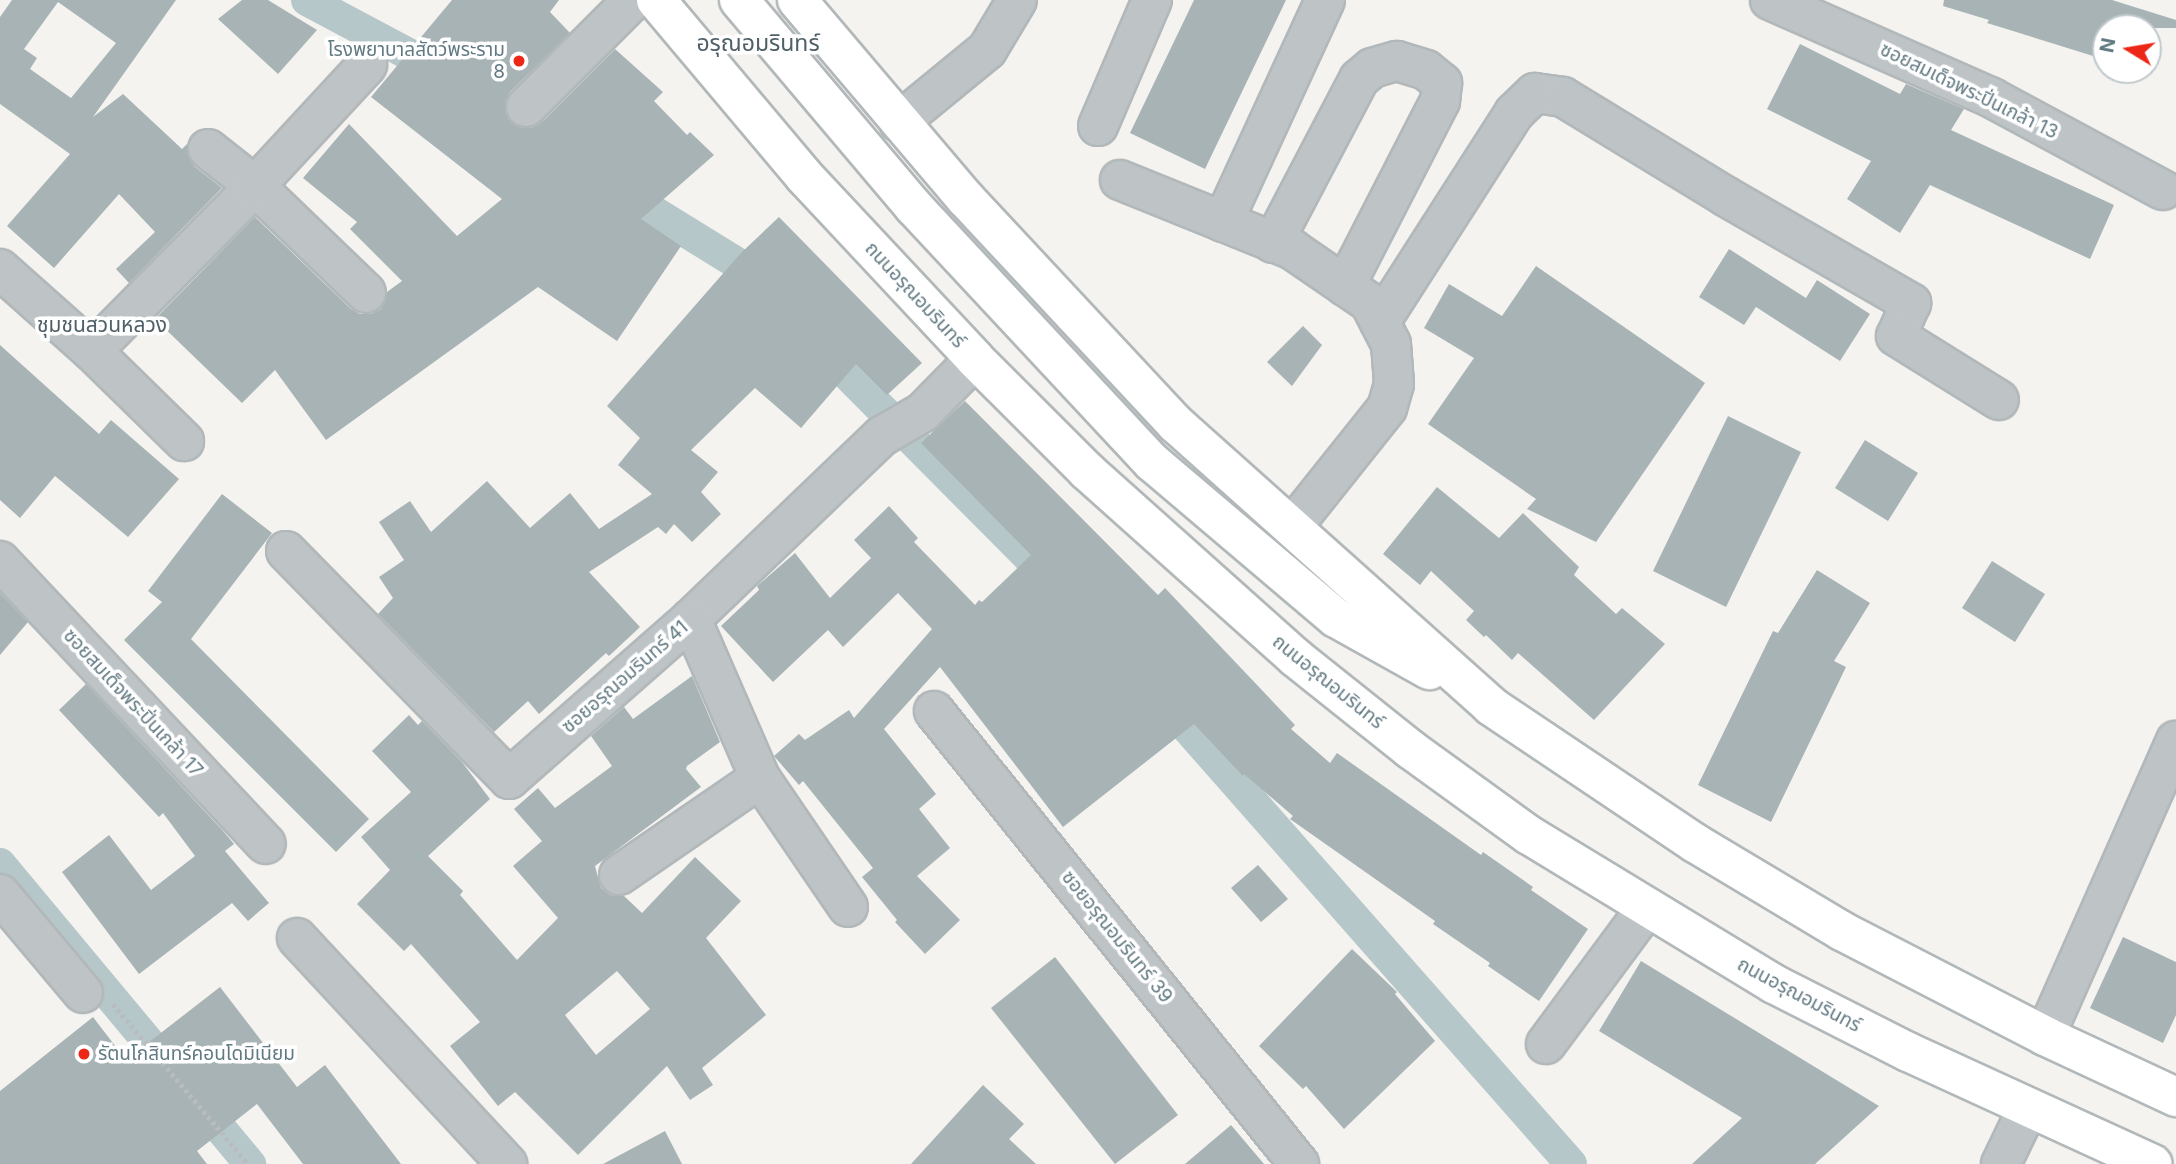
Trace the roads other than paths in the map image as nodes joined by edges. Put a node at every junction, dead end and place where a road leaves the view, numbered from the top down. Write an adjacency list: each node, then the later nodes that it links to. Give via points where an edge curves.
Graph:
1 (633, 0): 10 (street)
2 (656, 0): 24 (main road, ถนนอรุณอมรินทร์, via 804,176)
3 (739, 0): 31 (main road, via 914,206 1152,462 1336,618)
4 (797, 0): 11 (main road)
5 (1017, 0): 11 (street, via 987,50)
6 (1152, 0): 12 (street)
7 (1325, 0): 17 (street)
8 (1770, 0): 16 (street, ซอยสมเด็จพระปิ่นเกล้า 13, via 1992,98)
9 (367, 65): 15 (street)
10 (526, 107)
11 (899, 122): 27 (main road, via 1176,424)
12 (1098, 126)
13 (208, 149): 15 (street)
14 (1120, 180): 17 (street)
15 (254, 186): 21 (street); 23 (street)
16 (2163, 190)
17 (1223, 222): 18 (street)
18 (1273, 243): 20 (street, via 1293,250); 20 (street, via 1359,79 1372,68 1397,61 1426,70 1442,83 1440,101)
19 (0, 269): 23 (street)
20 (1345, 286): 22 (street, via 1370,303)
21 (366, 293)
22 (1380, 322): 25 (street, via 1514,113 1535,93 1563,97 1911,303 1896,336); 27 (street, via 1391,344 1394,384 1387,408)
23 (92, 351): 26 (street)
24 (975, 359): 30 (street, ซอยอรุณอมรินทร์ 41, via 923,412 898,428); 39 (main road, ถนนอรุณอมรินทร์, via 1087,471 1296,658 1410,749 1529,835)
25 (1999, 400)
26 (184, 441)
27 (1292, 527): 31 (main road)
28 (286, 551): 30 (street, ซอยอรุณอมรินทร์ 41, via 509,779)
29 (0, 561): 35 (street, ซอยสมเด็จพระปิ่นเกล้า 17)
30 (691, 619): 34 (street)
31 (1491, 706): 42 (main road, via 1684,836 1842,931)
32 (934, 711): 47 (street, ซอยอรุณอมรินทร์ 39)
33 (2176, 741): 42 (street)
34 (760, 778): 36 (street); 38 (street)
35 (266, 844)
36 (619, 875)
37 (0, 894): 41 (street)
38 (848, 907)
39 (1646, 909): 43 (street); 45 (main road, ถนนอรุณอมรินทร์, via 1774,984)
40 (297, 938): 46 (street)
41 (95, 995)
42 (2045, 1036): 44 (main road)
43 (1546, 1044)
44 (2173, 1089)
45 (2028, 1108): 48 (street); 49 (main road, ถนนอรุณอมรินทร์)
46 (507, 1164)
47 (1299, 1164)
48 (2001, 1164)
49 (2153, 1164)

